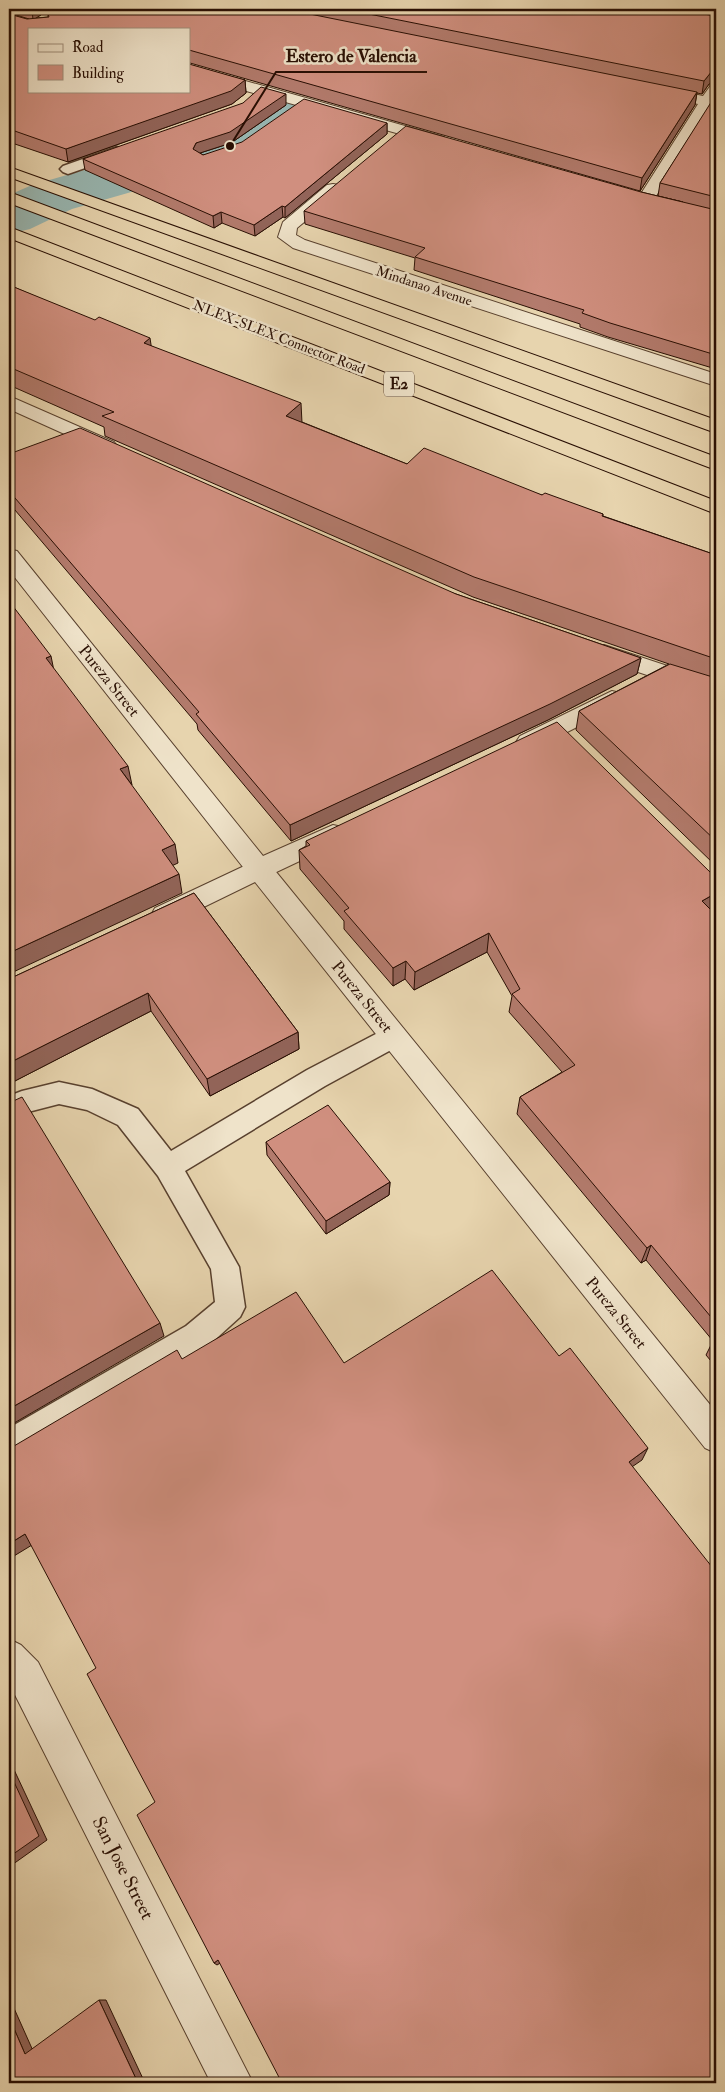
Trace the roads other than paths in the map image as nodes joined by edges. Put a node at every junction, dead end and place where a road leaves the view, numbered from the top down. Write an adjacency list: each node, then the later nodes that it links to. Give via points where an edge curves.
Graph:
1 (190, 70): 4 (street, via 255,95)
2 (640, 88): 3 (street)
3 (713, 98): 15 (street)
4 (303, 102): 5 (lane); 6 (street)
5 (288, 113)
6 (404, 130): 7 (street); 8 (street)
7 (389, 142)
8 (450, 144)
9 (134, 145): 10 (lane)
10 (68, 169)
11 (9, 172): 20 (highway)
12 (346, 178): 18 (street, Mindanao Avenue, via 288,226 287,237 299,244 421,285)
13 (626, 194): 15 (street)
14 (9, 197): 22 (highway, E2)
15 (645, 200): 16 (street)
16 (662, 204)
17 (9, 232): 23 (highway, NLEX-SLEX Connector Road / E2)
18 (716, 380)
19 (9, 402): 21 (street)
20 (716, 427)
21 (127, 454)
22 (716, 464)
23 (716, 508)
24 (9, 556): 32 (street, Pureza Street)
25 (582, 645): 26 (street)
26 (663, 673): 27 (street); 28 (street)
27 (716, 690)
28 (557, 728): 29 (street); 30 (street)
29 (576, 746)
30 (512, 750)
31 (350, 827): 32 (street)
32 (259, 869): 33 (street); 34 (street, Pureza Street)
33 (143, 924)
34 (393, 1036): 36 (lane); 37 (street, Pureza Street)
35 (9, 1109): 36 (lane, via 59,1092 92,1100 128,1117)
36 (168, 1167): 38 (lane, via 225,1267 230,1307 197,1336)
37 (716, 1437)
38 (9, 1445)
39 (9, 1657): 40 (street, San Jose Street, via 25,1675)
40 (233, 2083)

